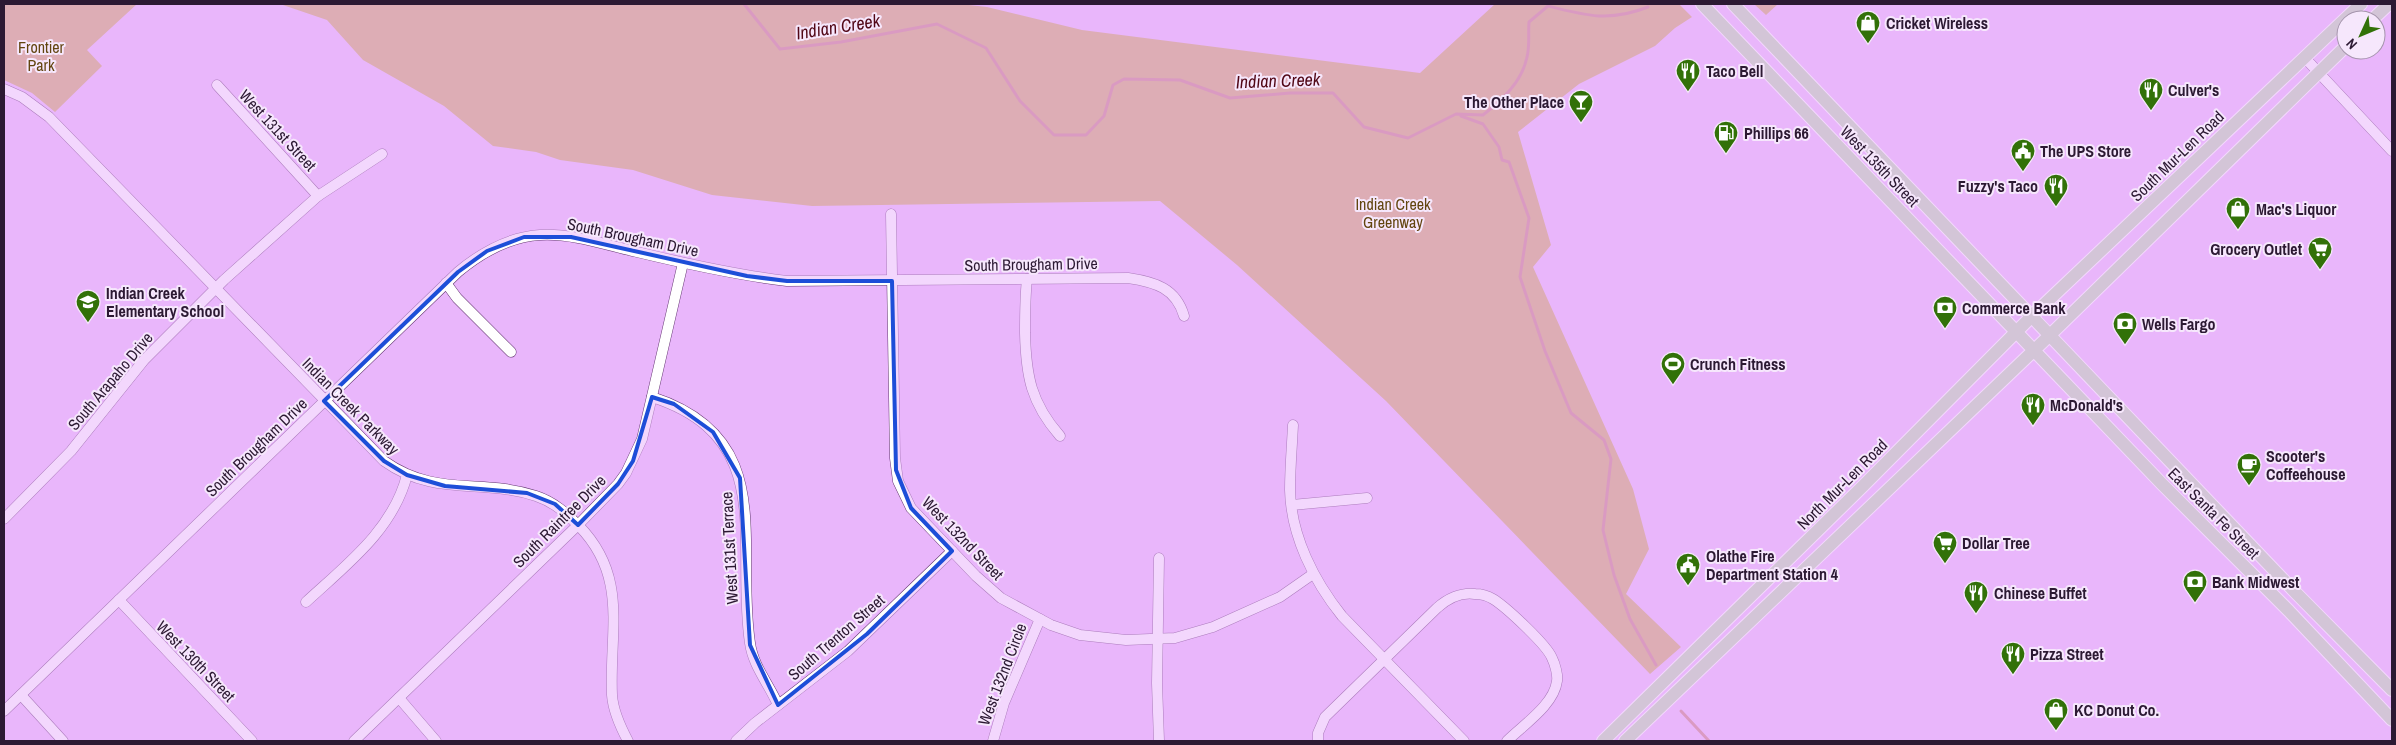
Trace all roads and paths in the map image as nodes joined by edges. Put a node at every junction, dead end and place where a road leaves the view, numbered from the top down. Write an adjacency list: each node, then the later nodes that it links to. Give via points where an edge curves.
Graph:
1 (1702, 4): 20 (main road, West 135th Street)
2 (1733, 4): 19 (main road, West 135th Street)
3 (2362, 4): 5 (main road, South Mur-Len Road)
4 (2336, 56): 6 (main road)
5 (2305, 58): 6 (street); 19 (main road, South Mur-Len Road)
6 (2320, 72): 9 (street); 21 (main road)
7 (217, 85): 11 (street, West 131st Street)
8 (4, 89): 17 (street, Indian Creek Parkway, via 22,97 49,117)
9 (2392, 151)
10 (382, 154): 11 (street, South Arapaho Drive)
11 (318, 196): 17 (street, South Arapaho Drive)
12 (891, 214): 15 (street, West 132nd Street)
13 (683, 263): 15 (street, South Brougham Drive, via 787,281); 16 (street, South Brougham Drive, via 571,237 539,235 486,251); 24 (street, South Raintree Drive)
14 (1028, 279): 15 (street, South Brougham Drive); 18 (street, South Brougham Drive, via 1140,279 1170,292 1180,302); 27 (street, via 1024,298 1029,380 1038,405)
15 (892, 281): 33 (street, West 132nd Street, via 897,476 911,508)
16 (446, 283): 23 (street); 25 (street, South Brougham Drive)
17 (215, 289): 25 (street, Indian Creek Parkway); 31 (street, South Arapaho Drive, via 144,360 71,451)
18 (1184, 316)
19 (2032, 316): 20 (main road, South Mur-Len Road); 21 (main road, West 135th Street)
20 (2017, 333): 22 (main road, West 135th Street); 58 (main road, North Mur-Len Road)
21 (2050, 335): 22 (main road); 41 (main road, East Santa Fe Street)
22 (2034, 351): 46 (main road, East Santa Fe Street); 59 (main road, North Mur-Len Road)
23 (511, 352)
24 (652, 397): 32 (street, South Raintree Drive, via 634,461 618,484); 44 (street, West 131st Terrace, via 674,404 703,423 722,443 735,466 744,504 750,645 757,666)
25 (324, 401): 28 (street, Indian Creek Parkway, via 384,461); 36 (street, South Brougham Drive)
26 (1293, 424): 30 (street)
27 (1060, 436)
28 (407, 476): 32 (street, Indian Creek Parkway, via 445,486 526,493 555,504); 37 (street, via 392,514 381,530)
29 (1367, 498): 30 (street)
30 (1292, 505): 35 (street, via 1298,538)
31 (4, 519)
32 (578, 525): 43 (street, South Raintree Drive); 51 (street, Indian Creek Parkway, via 591,538 602,558 613,589 612,696)
33 (952, 551): 38 (street, West 132nd Street, via 1000,598); 44 (street, South Trenton Street, via 854,645)
34 (1159, 558): 39 (street)
35 (1313, 574): 39 (street, West 132nd Street, via 1280,597 1213,627 1175,638); 40 (street, via 1342,616)
36 (119, 600): 42 (street, South Brougham Drive); 48 (street, West 130th Street)
37 (306, 602)
38 (1040, 619): 39 (street, West 132nd Street, via 1080,635 1126,640); 53 (street, West 132nd Circle, via 1004,703)
39 (1157, 639): 54 (street)
40 (1385, 659): 55 (street, via 1325,718); 56 (street); 57 (street, via 1446,601 1461,594 1491,598 1504,607 1552,657 1558,679 1554,694)
41 (2392, 690)
42 (21, 695): 45 (street, South Brougham Drive); 47 (street)
43 (399, 698): 49 (street, South Raintree Drive); 50 (street)
44 (778, 705): 52 (street, South Trenton Street)
45 (4, 711)
46 (2392, 720)
47 (63, 741)
48 (252, 741)
49 (354, 741)
50 (436, 741)
51 (628, 741)
52 (736, 741)
53 (993, 741)
54 (1159, 741)
55 (1318, 741)
56 (1464, 741)
57 (1507, 741)
58 (1603, 741)
59 (1625, 741)

